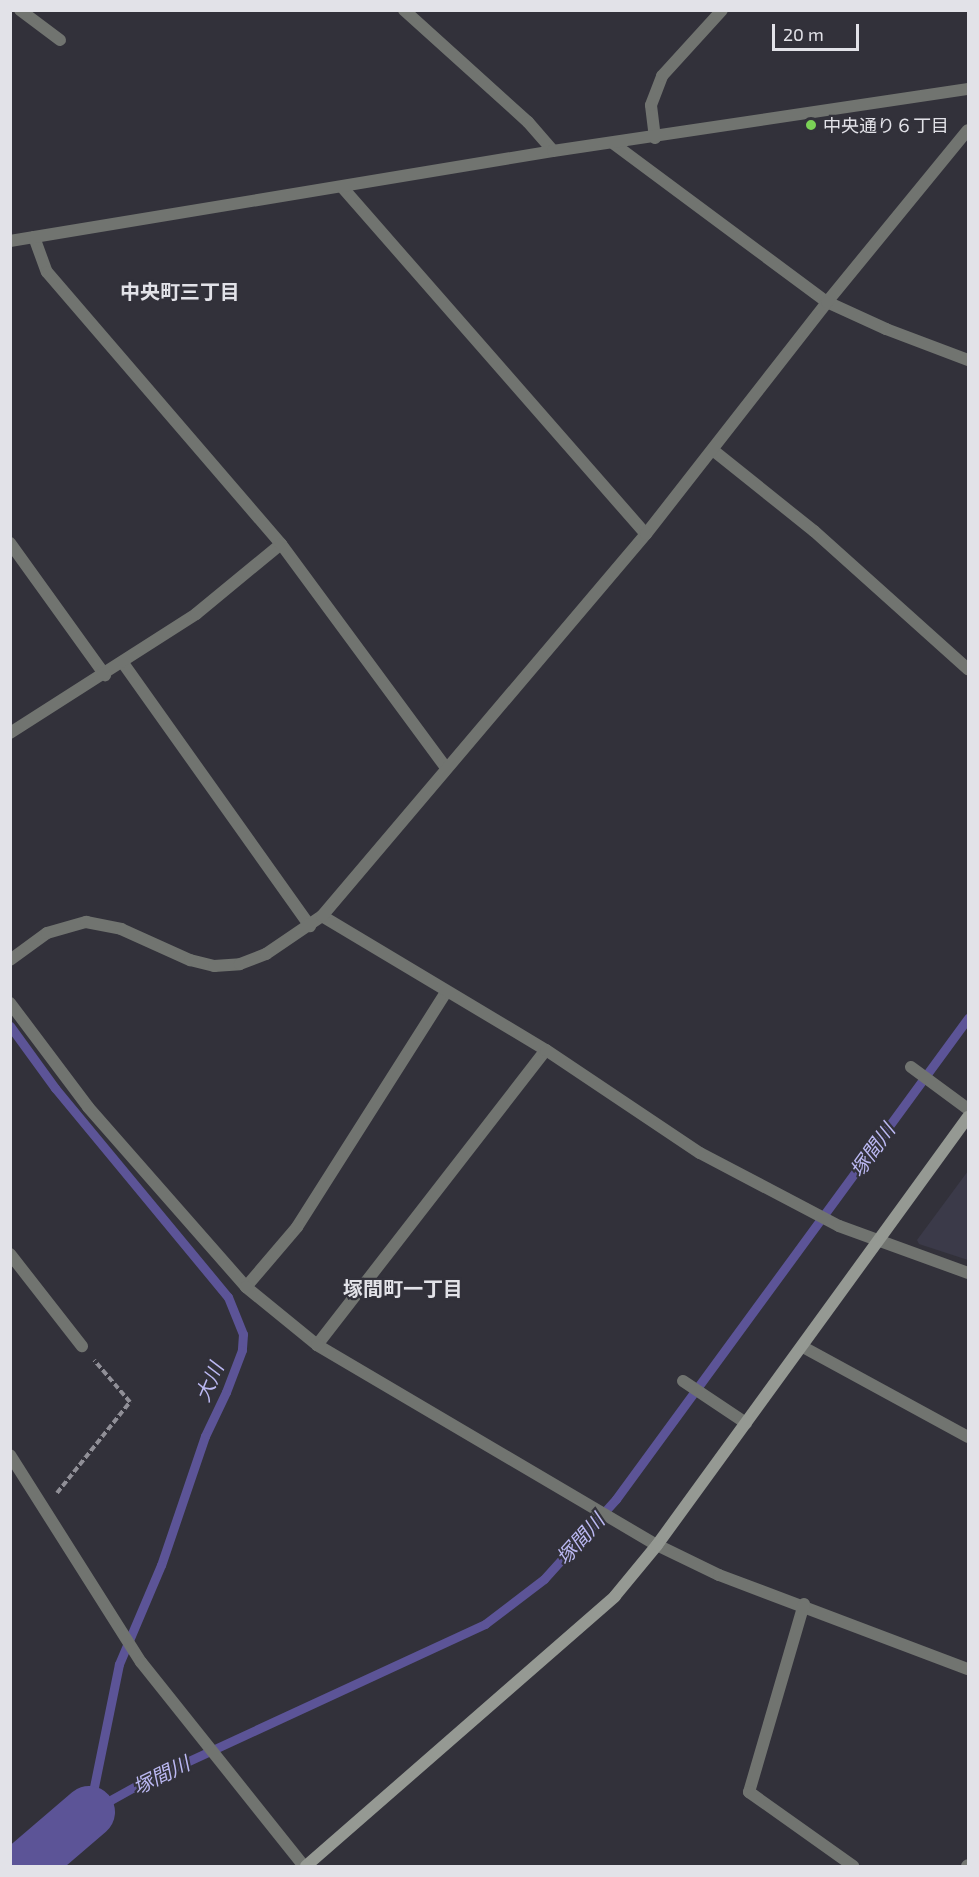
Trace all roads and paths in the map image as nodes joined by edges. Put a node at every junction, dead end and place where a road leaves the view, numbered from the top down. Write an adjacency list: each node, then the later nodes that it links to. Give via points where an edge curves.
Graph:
1 (20, 10): 4 (street)
2 (404, 10): 9 (street, via 528,122)
3 (722, 10): 7 (street, via 662,76 651,105)
4 (60, 40)
5 (969, 89): 7 (street)
6 (969, 130): 13 (street)
7 (655, 138): 8 (street)
8 (614, 144): 9 (street); 13 (street)
9 (553, 152): 10 (street)
10 (342, 187): 11 (street); 16 (street)
11 (34, 237): 12 (street); 18 (street, via 46,272)
12 (10, 241)
13 (827, 302): 14 (street); 15 (street)
14 (969, 360)
15 (714, 451): 16 (street); 20 (street, via 814,531)
16 (646, 534): 23 (street)
17 (10, 543): 21 (street)
18 (281, 544): 19 (street, via 196,614); 23 (street)
19 (123, 663): 21 (street); 25 (street)
20 (969, 669)
21 (105, 675): 22 (street)
22 (10, 733)
23 (446, 768): 24 (street)
24 (322, 916): 25 (street); 27 (street)
25 (310, 926): 26 (street, via 266,954 240,964 214,966 190,960 121,929 86,922 47,933)
26 (10, 960)
27 (446, 992): 29 (street); 36 (street, via 297,1227)
28 (10, 1003): 36 (street, via 88,1107)
29 (546, 1050): 33 (street, via 700,1154 839,1226); 37 (street)
30 (911, 1067): 31 (street)
31 (969, 1109)
32 (969, 1117): 33 (street)
33 (881, 1241): 35 (street); 39 (street)
34 (10, 1254): 38 (street)
35 (969, 1273)
36 (246, 1287): 37 (street)
37 (317, 1345): 45 (street)
38 (81, 1346): 44 (path, via 130,1402)
39 (803, 1347): 41 (street); 42 (street)
40 (683, 1381): 41 (street)
41 (746, 1423): 45 (street)
42 (969, 1437)
43 (10, 1455): 44 (street)
44 (45, 1509): 48 (street, via 141,1662 198,1738)
45 (657, 1545): 46 (street, via 719,1575); 48 (street, via 615,1596)
46 (804, 1604): 47 (street); 49 (street, via 749,1792)
47 (969, 1669)
48 (305, 1866)
49 (853, 1866)

